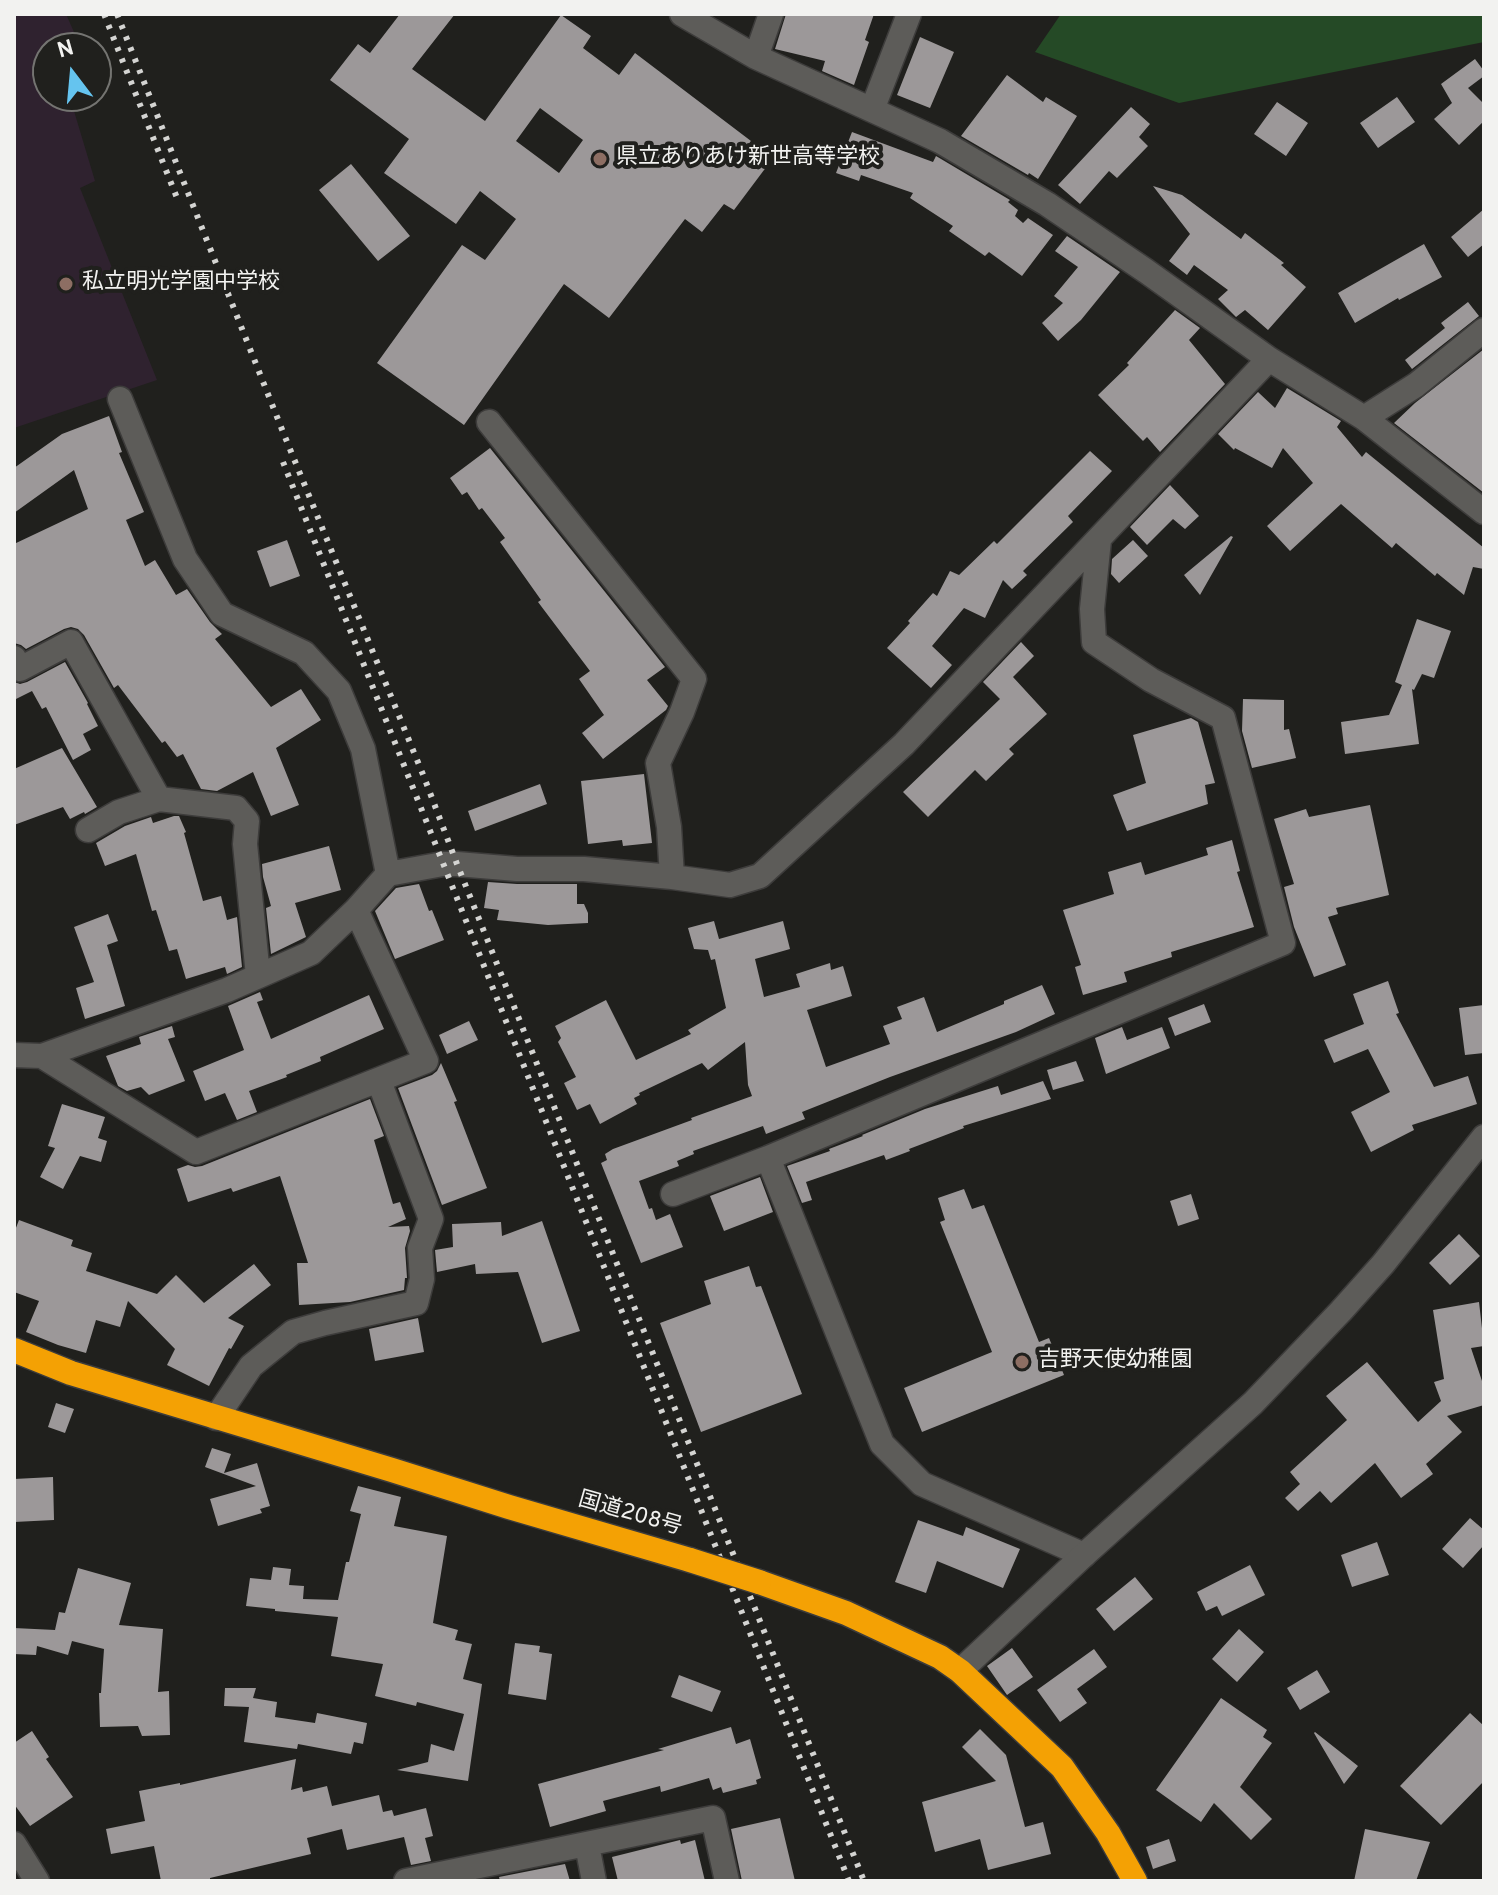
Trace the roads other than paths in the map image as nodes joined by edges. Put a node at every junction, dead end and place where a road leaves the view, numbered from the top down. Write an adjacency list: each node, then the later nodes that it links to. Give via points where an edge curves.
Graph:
1 (682, 14): 4 (street)
2 (771, 14): 4 (street)
3 (909, 14): 5 (street)
4 (756, 57): 5 (street)
5 (872, 110): 7 (street, via 940,141 1047,204)
6 (1484, 330): 9 (street, via 1416,385)
7 (1269, 359): 9 (street); 12 (street)
8 (120, 399): 16 (street, via 185,559 222,614 304,653 339,691 363,749)
9 (1364, 418): 11 (street)
10 (489, 422): 17 (street, via 694,679 658,763)
11 (1484, 512)
12 (1099, 540): 17 (street, via 904,744 760,876 730,885); 24 (street, via 1094,642 1223,718 1283,943)
13 (14, 658): 14 (street, via 20,669 71,642)
14 (159, 799): 15 (street, via 119,812); 19 (street, via 236,808 247,821)
15 (88, 830)
16 (388, 874): 17 (street, via 457,864); 18 (street)
17 (672, 877)
18 (356, 910): 19 (street, via 311,953); 22 (street, via 426,1061)
19 (258, 976): 21 (street)
20 (14, 1055): 21 (street)
21 (42, 1056): 22 (street, via 196,1152)
22 (379, 1081): 27 (street, via 431,1219 420,1248 422,1279 416,1303 293,1332 251,1366)
23 (1484, 1137): 28 (street, via 1383,1264 1253,1403)
24 (768, 1158): 25 (street); 28 (street, via 882,1444 922,1484)
25 (673, 1194)
26 (14, 1350): 27 (highway, 国道208号)
27 (216, 1418): 29 (highway, 国道208号, bridge, via 759,1582 846,1613)
28 (1084, 1555): 29 (street)
29 (960, 1671): 36 (highway, 国道208号, via 1062,1767)
30 (14, 1844): 32 (street)
31 (587, 1845): 33 (street); 34 (street); 35 (street, via 713,1818)
32 (37, 1881)
33 (406, 1881)
34 (594, 1881)
35 (727, 1881)
36 (1135, 1881)

